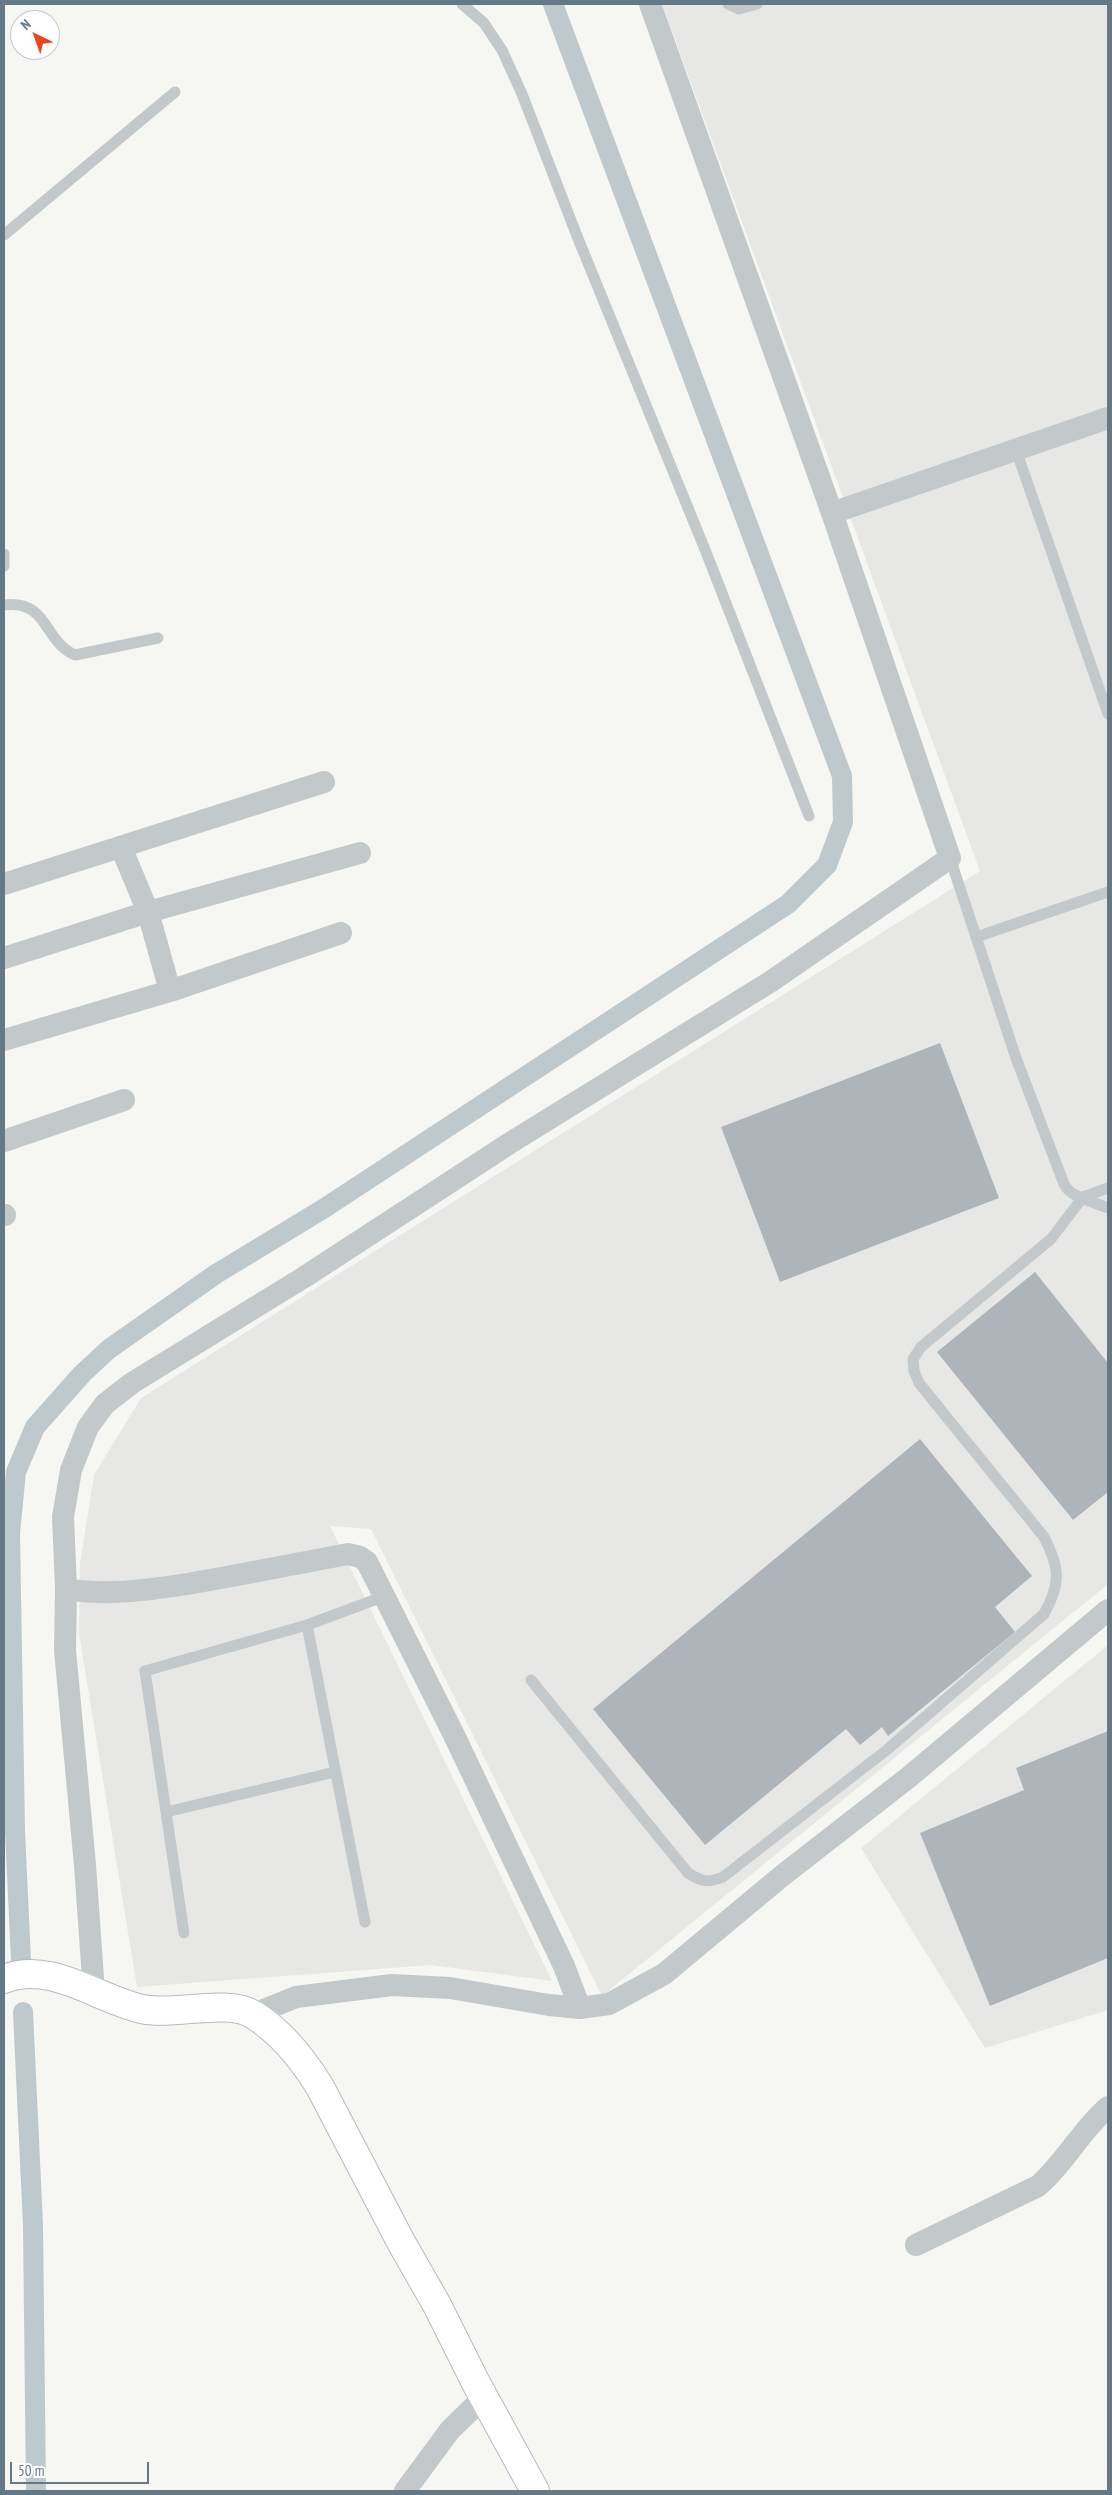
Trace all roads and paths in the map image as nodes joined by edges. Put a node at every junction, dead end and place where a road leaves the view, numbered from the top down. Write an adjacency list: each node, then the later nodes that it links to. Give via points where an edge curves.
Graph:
1 (462, 4): 16 (lane, via 484,23 502,50 522,94)
2 (650, 4): 9 (street)
3 (728, 4): 4 (lane, via 739,9)
4 (757, 4)
5 (174, 92): 6 (lane)
6 (4, 235)
7 (1108, 418): 8 (street)
8 (1016, 450): 9 (street); 14 (lane)
9 (832, 512): 19 (street)
10 (4, 554): 11 (lane)
11 (4, 566)
12 (4, 605): 13 (lane, via 15,604 32,609 47,623 63,650 75,655)
13 (158, 638)
14 (1108, 714)
15 (324, 782): 17 (street)
16 (809, 816)
17 (121, 847): 20 (street); 22 (street)
18 (360, 852): 22 (street)
19 (950, 858): 24 (lane); 33 (street, via 770,982 510,1143 306,1276 132,1383 105,1404 88,1427 71,1470 63,1517)
20 (4, 884)
21 (1108, 892): 24 (lane)
22 (148, 912): 25 (street); 26 (street)
23 (341, 933): 26 (street)
24 (976, 937): 31 (lane, via 1016,1058 1064,1184 1068,1191)
25 (4, 958)
26 (170, 991): 27 (street)
27 (4, 1040)
28 (124, 1100): 29 (street)
29 (4, 1141)
30 (1108, 1188): 31 (lane)
31 (1083, 1197): 32 (lane); 37 (lane, via 1051,1239 921,1347 913,1359 919,1384 1044,1537 1056,1560 1058,1579 1044,1614 888,1749 724,1877 710,1882 700,1881 688,1873)
32 (1108, 1208)
33 (66, 1590): 34 (street, via 160,1588 348,1554 368,1562); 43 (street, via 65,1650)
34 (385, 1596): 36 (lane); 44 (street, via 564,1966)
35 (1108, 1610): 44 (street, via 909,1777 783,1875 664,1974 609,2004)
36 (306, 1625): 38 (lane); 39 (lane, via 145,1671)
37 (531, 1680)
38 (335, 1772): 39 (lane); 40 (lane)
39 (166, 1812): 41 (lane)
40 (365, 1922)
41 (184, 1933)
42 (4, 1979): 43 (street, via 33,1974 52,1976)
43 (94, 1992): 45 (street, via 142,2009 234,2007)
44 (580, 2008): 45 (street, via 450,1988 392,1985 296,1997)
45 (254, 2014): 48 (street, via 293,2050 320,2087)
46 (1108, 2107): 47 (street, via 1053,2173 1038,2186)
47 (916, 2245)
48 (483, 2398): 49 (street, via 450,2430); 50 (street)
49 (405, 2491)
50 (535, 2491)

